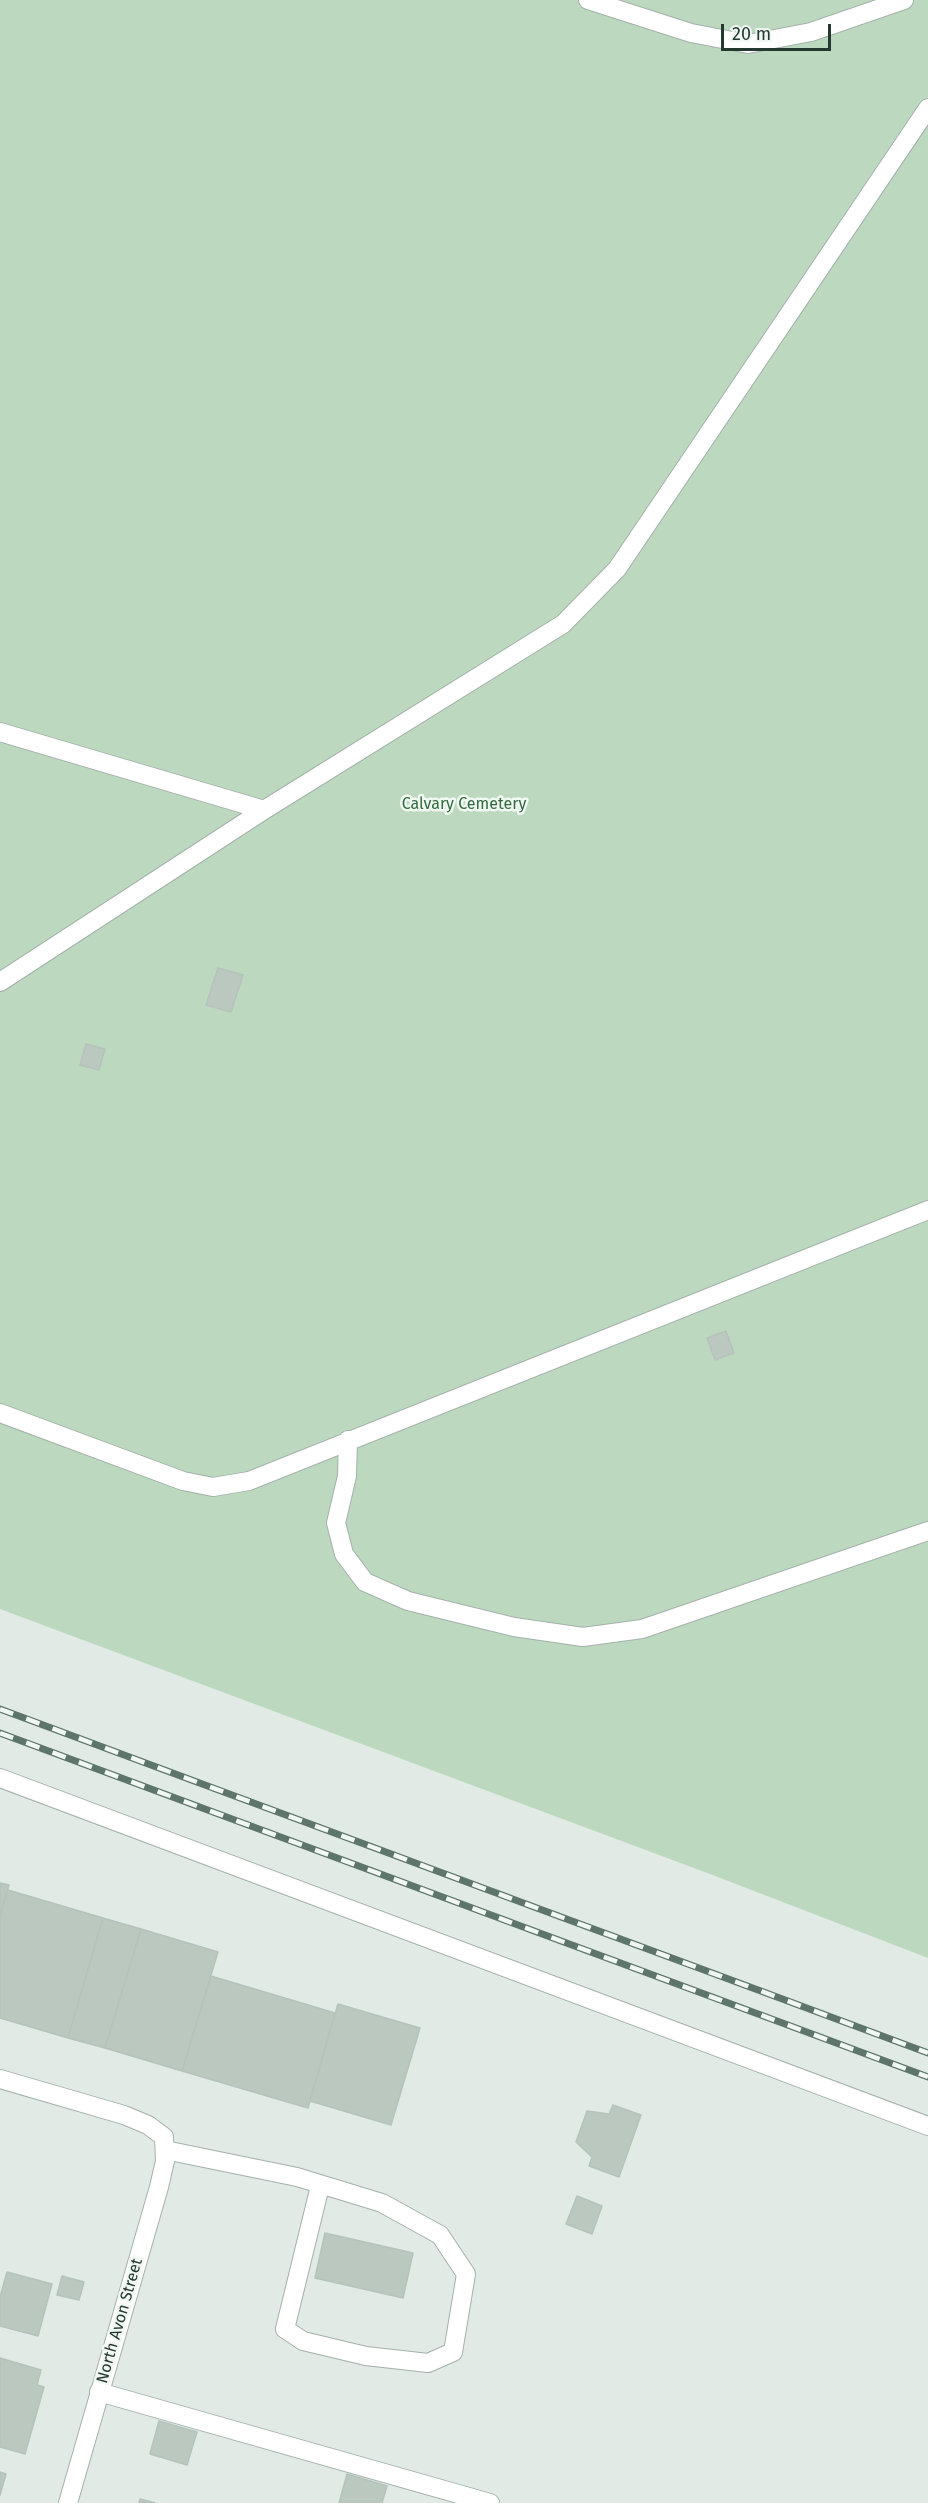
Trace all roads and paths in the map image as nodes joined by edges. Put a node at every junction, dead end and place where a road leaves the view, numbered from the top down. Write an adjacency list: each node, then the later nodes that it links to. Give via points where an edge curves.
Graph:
1 (588, 0): 2 (street, via 690,33 748,44 811,32)
2 (904, 0)
3 (928, 108): 5 (street, via 617,569 563,624)
4 (0, 732): 5 (street)
5 (264, 810): 6 (street)
6 (0, 982)
7 (928, 1210): 9 (street)
8 (0, 1413): 9 (street, via 183,1481 213,1487 249,1481)
9 (348, 1440): 10 (street, via 347,1476 336,1523 344,1554 365,1582 408,1601 514,1627 583,1637 642,1629)
10 (928, 1531)
11 (0, 1778): 13 (street)
12 (0, 2079): 14 (street, via 124,2115 148,2125)
13 (928, 2126)
14 (164, 2144): 15 (street); 16 (street, North Avon Street, via 159,2187)
15 (320, 2186): 15 (street, via 382,2204 440,2235 466,2274 453,2352 428,2362 366,2356 303,2341 285,2329)
16 (99, 2392): 17 (street, North Avon Street); 18 (street)
17 (68, 2503)
18 (490, 2503)

